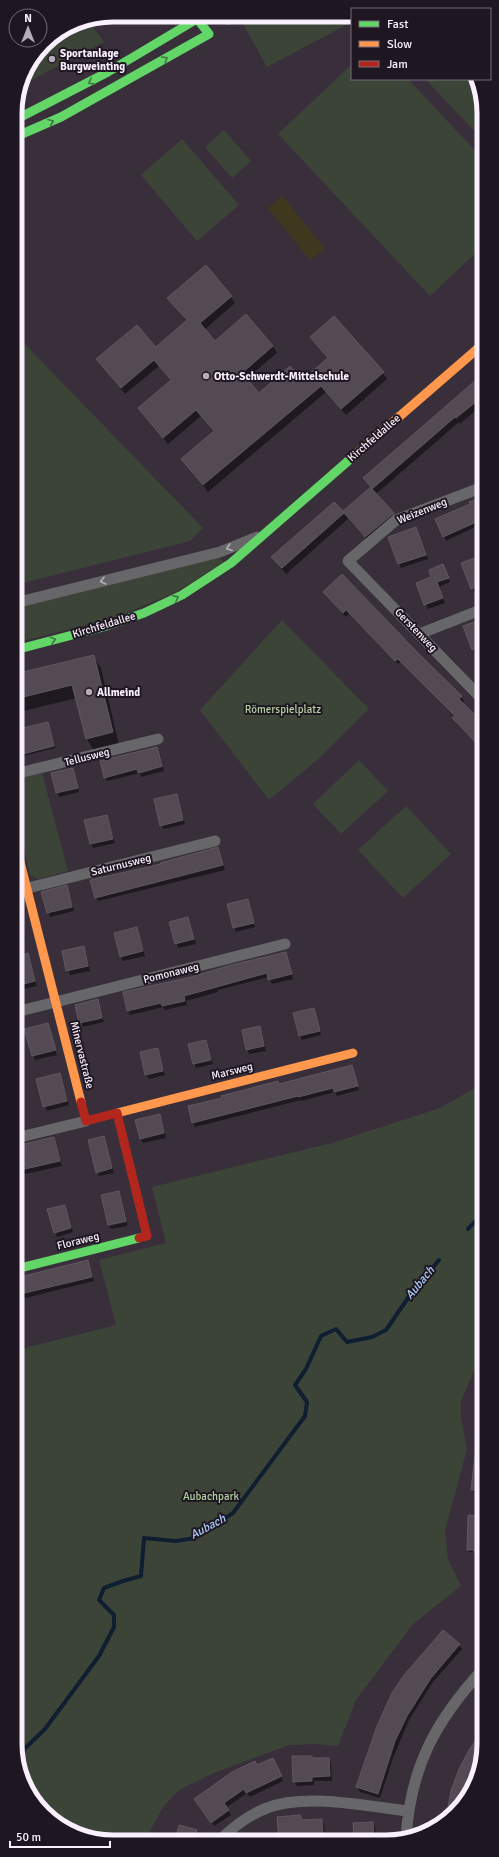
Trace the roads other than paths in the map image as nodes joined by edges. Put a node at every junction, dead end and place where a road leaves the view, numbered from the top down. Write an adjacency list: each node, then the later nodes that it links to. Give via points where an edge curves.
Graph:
1 (188, 22): 3 (main road, one-way to 3, via 133,59)
2 (200, 22): 4 (main road, one-way to 2, via 61,117 209,34)
3 (22, 117)
4 (22, 134)
5 (477, 349): 7 (main road, Kirchfeldallee)
6 (477, 489): 8 (street, Weizenweg, via 396,520)
7 (265, 533): 9 (street, Kirchfeldallee, one-way to 9, via 220,552); 12 (main road, Kirchfeldallee, one-way to 7, via 103,627 144,613 182,595 231,563)
8 (348, 561): 11 (street, Gerstenweg)
9 (22, 602)
10 (477, 611): 11 (street)
11 (419, 634): 13 (street, Gerstenweg)
12 (22, 648)
13 (477, 694)
14 (158, 739): 15 (street, Tellusweg)
15 (22, 773)
16 (215, 841): 18 (street, Saturnusweg)
17 (22, 867): 18 (main road, Minervastraße)
18 (27, 888): 19 (street, Saturnusweg); 21 (main road, Minervastraße)
19 (22, 889)
20 (285, 944): 21 (street, Pomonaweg)
21 (56, 1002): 22 (street, Pomonaweg); 25 (main road, Minervastraße)
22 (22, 1010)
23 (353, 1053): 24 (main road, Marsweg)
24 (117, 1113): 25 (main road); 27 (main road, Floraweg, via 147,1236)
25 (86, 1121): 26 (street)
26 (22, 1137)
27 (22, 1267)
28 (477, 1676): 29 (street, via 453,1704 431,1737)
29 (407, 1811): 30 (street); 31 (street, via 333,1802 288,1803 268,1807 246,1818)
30 (406, 1833)
31 (225, 1835)

